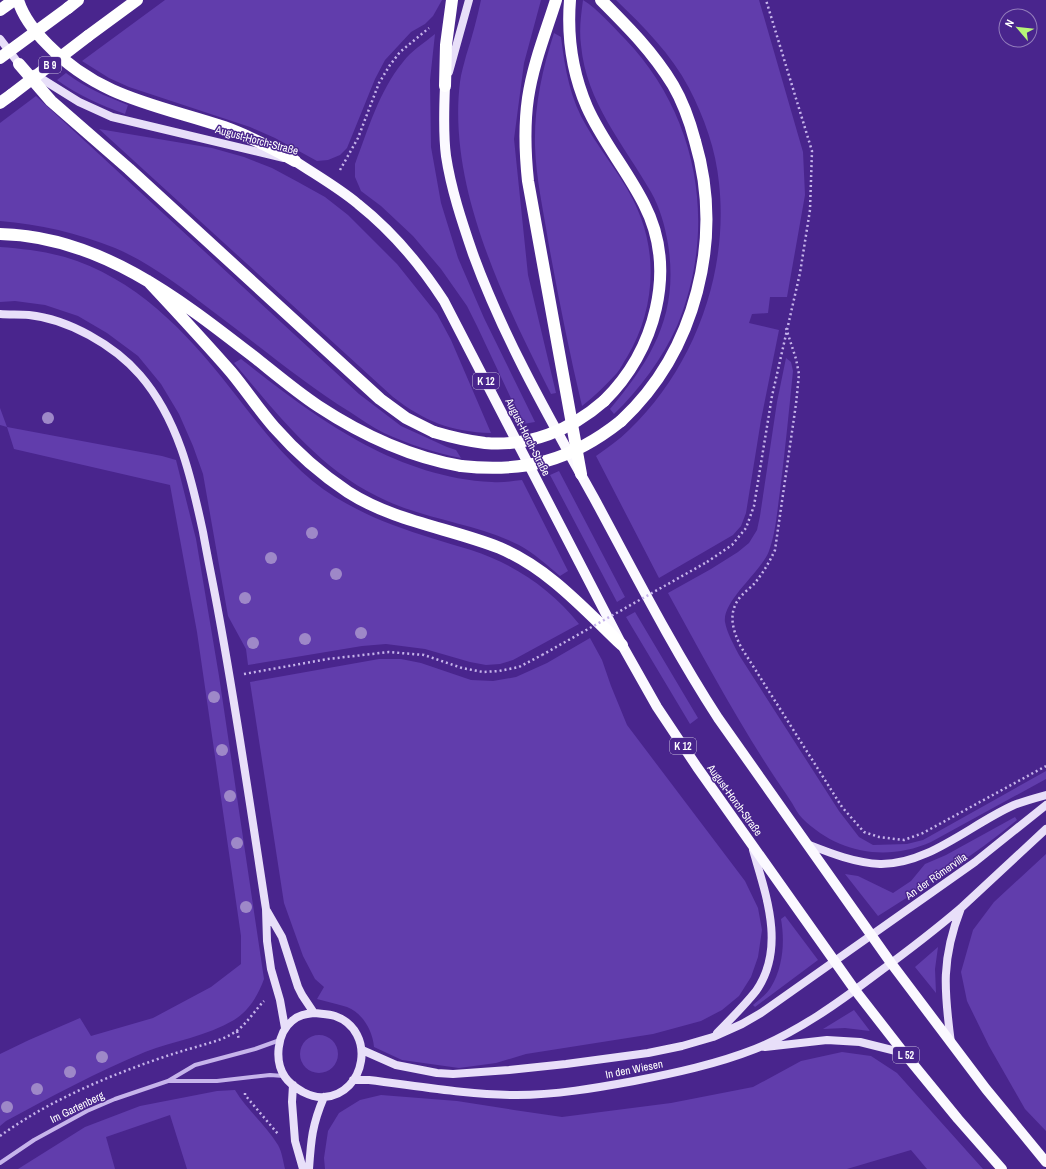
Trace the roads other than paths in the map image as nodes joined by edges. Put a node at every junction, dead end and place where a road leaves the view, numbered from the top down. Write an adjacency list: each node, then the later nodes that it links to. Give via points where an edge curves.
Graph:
1 (14, 0): 10 (highway)
2 (18, 0): 16 (highway, via 41,38 94,82 145,104 247,136)
3 (78, 0): 12 (highway, bridge)
4 (137, 0): 15 (highway, B 9, bridge)
5 (452, 0): 14 (highway)
6 (469, 0): 14 (street)
7 (556, 0): 20 (highway, via 528,98 526,158)
8 (570, 0): 13 (highway, bridge, via 569,41 575,73 587,108 645,204 655,234 661,280 658,302 647,338 625,377 613,392 579,421 548,435 522,442 486,443 434,432 406,418 380,399 51,101)
9 (601, 0): 18 (highway, bridge, via 646,46 674,86 695,140 704,175 707,224 703,264 695,298 687,324 665,368 635,408 591,443 541,463 501,469 461,466 414,455 377,440 317,405 202,316)
10 (0, 10)
11 (0, 39): 13 (street, August-Horch-Straße / K 12)
12 (0, 58)
13 (19, 64): 16 (street, August-Horch-Straße / K 12, via 79,102 112,117)
14 (444, 86): 20 (main road, via 446,156 455,198 469,242 499,316)
15 (0, 103)
16 (295, 161): 21 (main road, August-Horch-Straße / K 12, via 370,214 399,242 444,301)
17 (0, 234): 18 (highway, via 67,244 109,260)
18 (148, 281): 21 (highway, via 232,373 274,427 332,481 349,493 390,513 482,542 517,557 561,587)
19 (0, 314): 28 (street, via 30,316 61,323 90,336 117,353 139,374 158,399 173,426 193,485 230,676)
20 (581, 474): 26 (main road, via 694,681)
21 (622, 645): 25 (main road, August-Horch-Straße / K 12, via 657,707)
22 (1046, 795): 26 (street, via 1014,805 924,855 897,863 864,862)
23 (1046, 805): 29 (street, An der Römervilla, via 990,851)
24 (1046, 829): 27 (street)
25 (751, 843): 30 (main road, August-Horch-Straße / L 52); 35 (street, K 12, via 771,919 770,955 765,973 756,989)
26 (807, 844): 29 (main road)
27 (961, 907): 31 (street); 37 (street, via 951,936 946,969 945,993)
28 (266, 909): 33 (street, via 282,937 298,987); 34 (street, via 271,968)
29 (871, 935): 30 (street, An der Römervilla); 31 (main road)
30 (835, 961): 32 (main road, August-Horch-Straße / L 52); 35 (street, In den Wiesen / K 12, via 761,1013)
31 (891, 963): 32 (street, In den Wiesen); 37 (main road)
32 (855, 990): 38 (street, In den Wiesen, via 805,1024); 40 (main road, L 52)
33 (314, 1013): 34 (street, via 304,1014 292,1020); 39 (street, via 336,1016 345,1022 354,1030)
34 (285, 1028): 36 (street)
35 (713, 1037): 39 (street, In den Wiesen / K 12, via 641,1054 566,1064 453,1074 396,1065)
36 (281, 1040): 41 (street, via 278,1053); 43 (street, Im Gartenberg, via 195,1065)
37 (952, 1044): 46 (main road)
38 (757, 1048): 40 (street, L 52, via 827,1040 860,1042); 42 (street, In den Wiesen, via 732,1058 650,1078 520,1095)
39 (362, 1050): 42 (street, via 360,1070)
40 (904, 1053): 50 (main road, L 52)
41 (284, 1076): 43 (street, Im Gartenberg, via 270,1075 218,1081); 44 (street)
42 (353, 1080): 45 (street, via 344,1090)
43 (168, 1081): 47 (street, Im Gartenberg, via 115,1098 87,1111 34,1140)
44 (293, 1085): 45 (street, via 307,1094); 48 (street, via 295,1141)
45 (324, 1098): 49 (street, via 313,1127)
46 (1046, 1162)
47 (0, 1163)
48 (303, 1169)
49 (309, 1169)
50 (1002, 1169)

